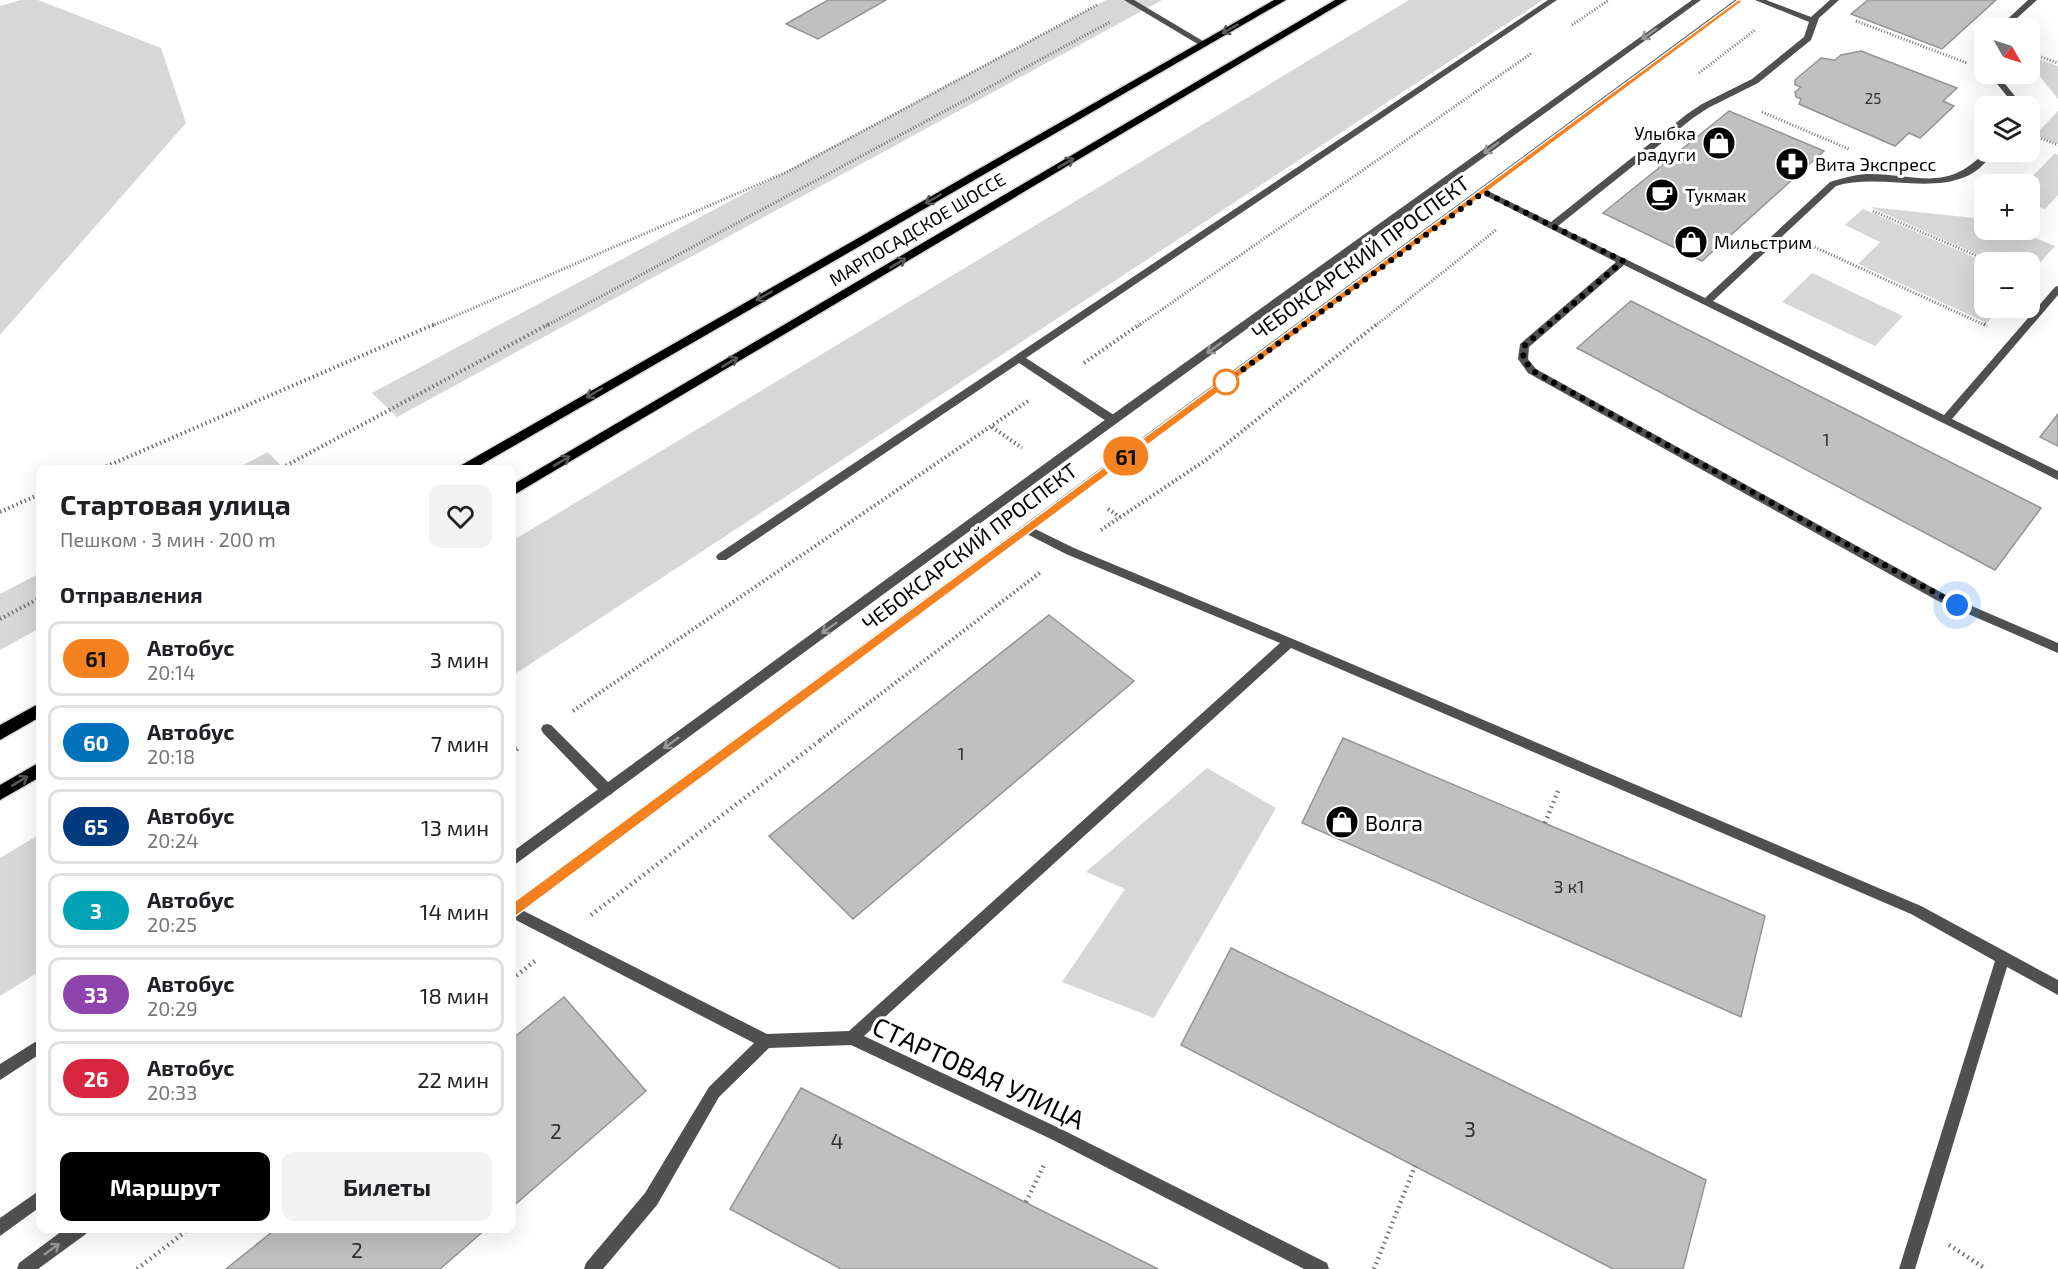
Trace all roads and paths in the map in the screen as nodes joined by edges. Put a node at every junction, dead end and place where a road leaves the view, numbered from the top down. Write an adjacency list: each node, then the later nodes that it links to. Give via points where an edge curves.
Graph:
1 (1106, 0): 46 (path, via 789,171)
2 (1128, 0): 17 (street)
3 (1281, 0): 17 (main road, МАРПОСАДСКОЕ ШОССЕ, one-way to 17)
4 (1342, 0): 50 (main road, МАРПОСАДСКОЕ ШОССЕ, one-way to 4)
5 (1553, 0): 39 (street)
6 (1609, 0): 16 (path)
7 (1697, 0): 42 (street, ЧЕБОКСАРСКИЙ ПРОСПЕКТ, one-way to 42)
8 (1740, 0): 30 (street, ЧЕБОКСАРСКИЙ ПРОСПЕКТ)
9 (1760, 0): 15 (street)
10 (1835, 0): 12 (street)
11 (2033, 0): 14 (street)
12 (1824, 9): 15 (street); 21 (path)
13 (1119, 17): 47 (path)
14 (2013, 18)
15 (1813, 21): 24 (street, via 1804,42 1755,81)
16 (1569, 27)
17 (1204, 44): 48 (main road, МАРПОСАДСКОЕ ШОССЕ, one-way to 48)
18 (1540, 47): 40 (path)
19 (2040, 56): 20 (path)
20 (2058, 63)
21 (1974, 66)
22 (2001, 84): 23 (street)
23 (2011, 96)
24 (1726, 97): 27 (path); 32 (street, via 1690,116)
25 (2040, 138): 26 (path)
26 (2058, 145)
27 (1853, 150)
28 (1979, 162): 29 (street, via 1971,170 1946,180 1860,177 1841,180)
29 (1827, 190): 33 (street); 34 (path)
30 (1484, 192): 32 (street); 53 (street, ЧЕБОКСАРСКИЙ ПРОСПЕКТ)
31 (1505, 223): 54 (path, via 1206,460)
32 (1552, 226): 35 (street)
33 (1782, 232): 37 (street); 38 (path)
34 (1974, 255)
35 (1623, 261): 37 (street); 60 (street, via 1524,346 1523,359 1533,371 1942,598)
36 (2058, 290): 38 (street)
37 (1706, 302): 43 (street)
38 (2016, 339): 43 (street)
39 (1020, 358): 42 (street); 55 (street)
40 (1079, 366)
41 (1037, 395): 44 (path)
42 (1113, 420): 66 (street, ЧЕБОКСАРСКИЙ ПРОСПЕКТ, one-way to 66)
43 (1946, 420): 49 (street)
44 (991, 427): 45 (path); 62 (path)
45 (1024, 450)
46 (110, 465)
47 (287, 465)
48 (469, 465)
49 (2058, 476)
50 (516, 489)
51 (36, 496): 52 (path)
52 (0, 512)
53 (1027, 529): 59 (street, via 1070,551); 69 (street, ЧЕБОКСАРСКИЙ ПРОСПЕКТ)
54 (1095, 533)
55 (722, 557)
56 (1044, 570): 71 (path)
57 (36, 600): 58 (path)
58 (0, 619)
59 (1289, 642): 72 (street, via 1916,910); 76 (street)
60 (2058, 648)
61 (36, 711): 64 (main road)
62 (573, 712)
63 (547, 729): 66 (street)
64 (0, 733)
65 (36, 771): 67 (main road, one-way to 65)
66 (607, 790): 68 (street, ЧЕБОКСАРСКИЙ ПРОСПЕКТ)
67 (0, 793)
68 (516, 856)
69 (516, 908)
70 (516, 913): 77 (street, СТАРТОВАЯ УЛИЦА)
71 (585, 919)
72 (2003, 957): 75 (street); 84 (street)
73 (537, 959): 74 (path)
74 (516, 976)
75 (2058, 988)
76 (852, 1038): 77 (street, СТАРТОВАЯ УЛИЦА); 80 (street, СТАРТОВАЯ УЛИЦА)
77 (766, 1041): 90 (street, via 714,1092 651,1199)
78 (36, 1049): 79 (street)
79 (0, 1073)
80 (1058, 1135): 83 (path); 91 (street, СТАРТОВАЯ УЛИЦА)
81 (1415, 1166): 92 (path)
82 (36, 1201): 85 (street)
83 (1026, 1202)
84 (1920, 1227): 93 (street); 94 (path)
85 (0, 1228)
86 (73, 1233): 88 (street, one-way to 86)
87 (183, 1233): 89 (path)
88 (25, 1269)
89 (137, 1269)
90 (592, 1269)
91 (1321, 1269)
92 (1374, 1269)
93 (1907, 1269)
94 (1986, 1269)

